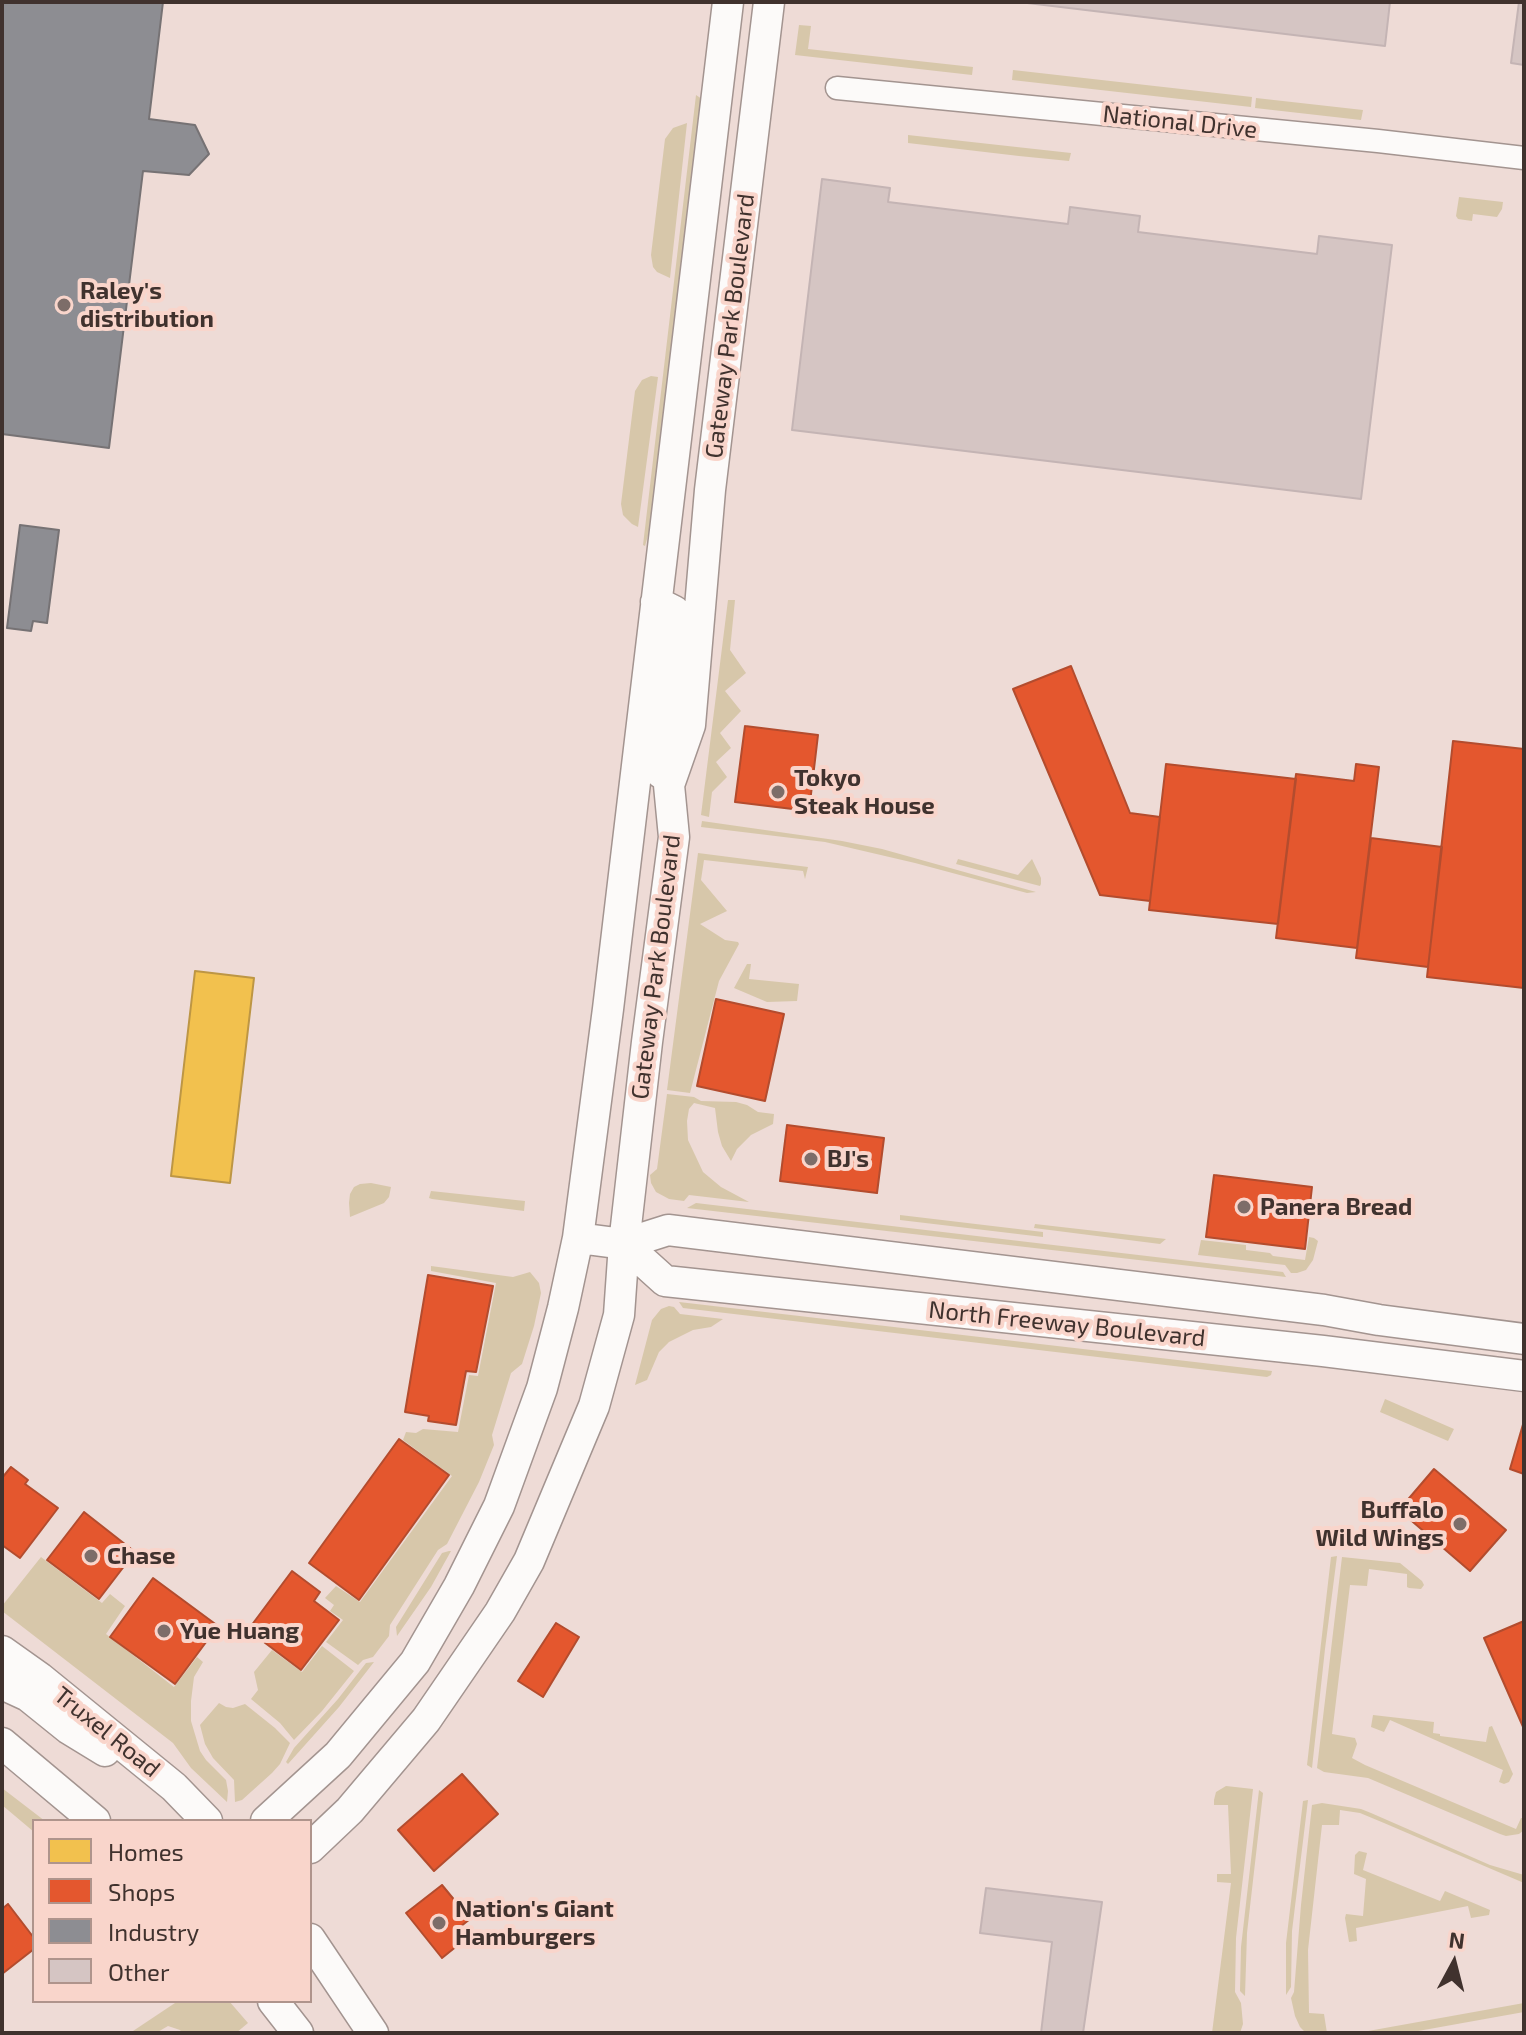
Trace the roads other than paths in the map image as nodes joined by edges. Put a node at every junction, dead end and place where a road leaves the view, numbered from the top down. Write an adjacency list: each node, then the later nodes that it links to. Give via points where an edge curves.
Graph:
1 (728, 2): 5 (street, Gateway Park Boulevard)
2 (769, 2): 6 (street, Gateway Park Boulevard, via 710,490 690,725)
3 (837, 88): 4 (street, National Drive)
4 (1524, 158)
5 (656, 602): 6 (street, via 674,611 677,625 660,770); 7 (street, Gateway Park Boulevard)
6 (669, 785): 8 (street, Gateway Park Boulevard, via 674,837)
7 (578, 1238): 8 (street, North Freeway Boulevard); 16 (street, Gateway Park Boulevard, via 542,1388 499,1506 459,1586 415,1662 338,1755)
8 (624, 1244): 9 (street, North Freeway Boulevard, via 668,1230); 10 (street, North Freeway Boulevard, via 665,1281); 17 (street, Gateway Park Boulevard, via 619,1315 594,1406 529,1561 426,1720)
9 (1524, 1339)
10 (1524, 1376)
11 (2, 1651): 14 (street, Truxel Road, via 174,1787)
12 (2, 1684): 14 (street, via 28,1696)
13 (2, 1743): 15 (street)
14 (200, 1815)
15 (93, 1819)
16 (268, 1819)
17 (312, 1846)
18 (312, 1942): 21 (street)
19 (275, 2003): 20 (street)
20 (298, 2033)
21 (373, 2033)

